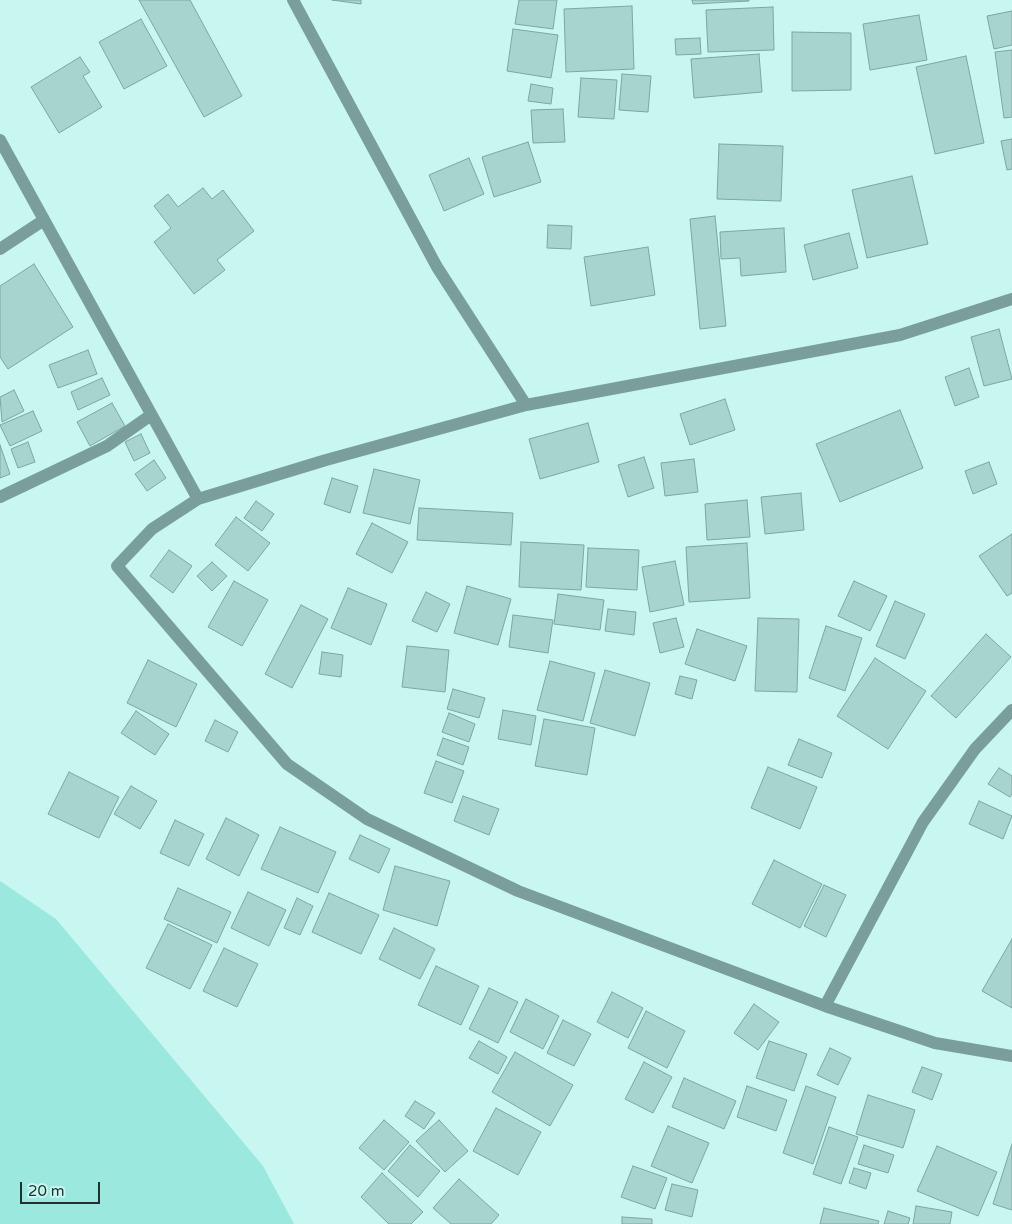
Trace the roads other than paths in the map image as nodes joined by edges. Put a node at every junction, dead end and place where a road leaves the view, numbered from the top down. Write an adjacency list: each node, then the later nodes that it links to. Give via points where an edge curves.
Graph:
1 (293, 0): 6 (street, via 437,267)
2 (0, 140): 3 (street)
3 (44, 220): 4 (street); 7 (street)
4 (0, 249)
5 (1012, 299): 6 (street, via 900,335)
6 (526, 405): 9 (street)
7 (151, 415): 8 (street, via 107,446); 9 (street)
8 (0, 497)
9 (198, 499): 11 (street, via 152,529 117,566 287,764 367,819 518,892)
10 (1012, 710): 11 (street, via 975,749 923,822)
11 (825, 1006): 12 (street, via 935,1043)
12 (1012, 1056)

